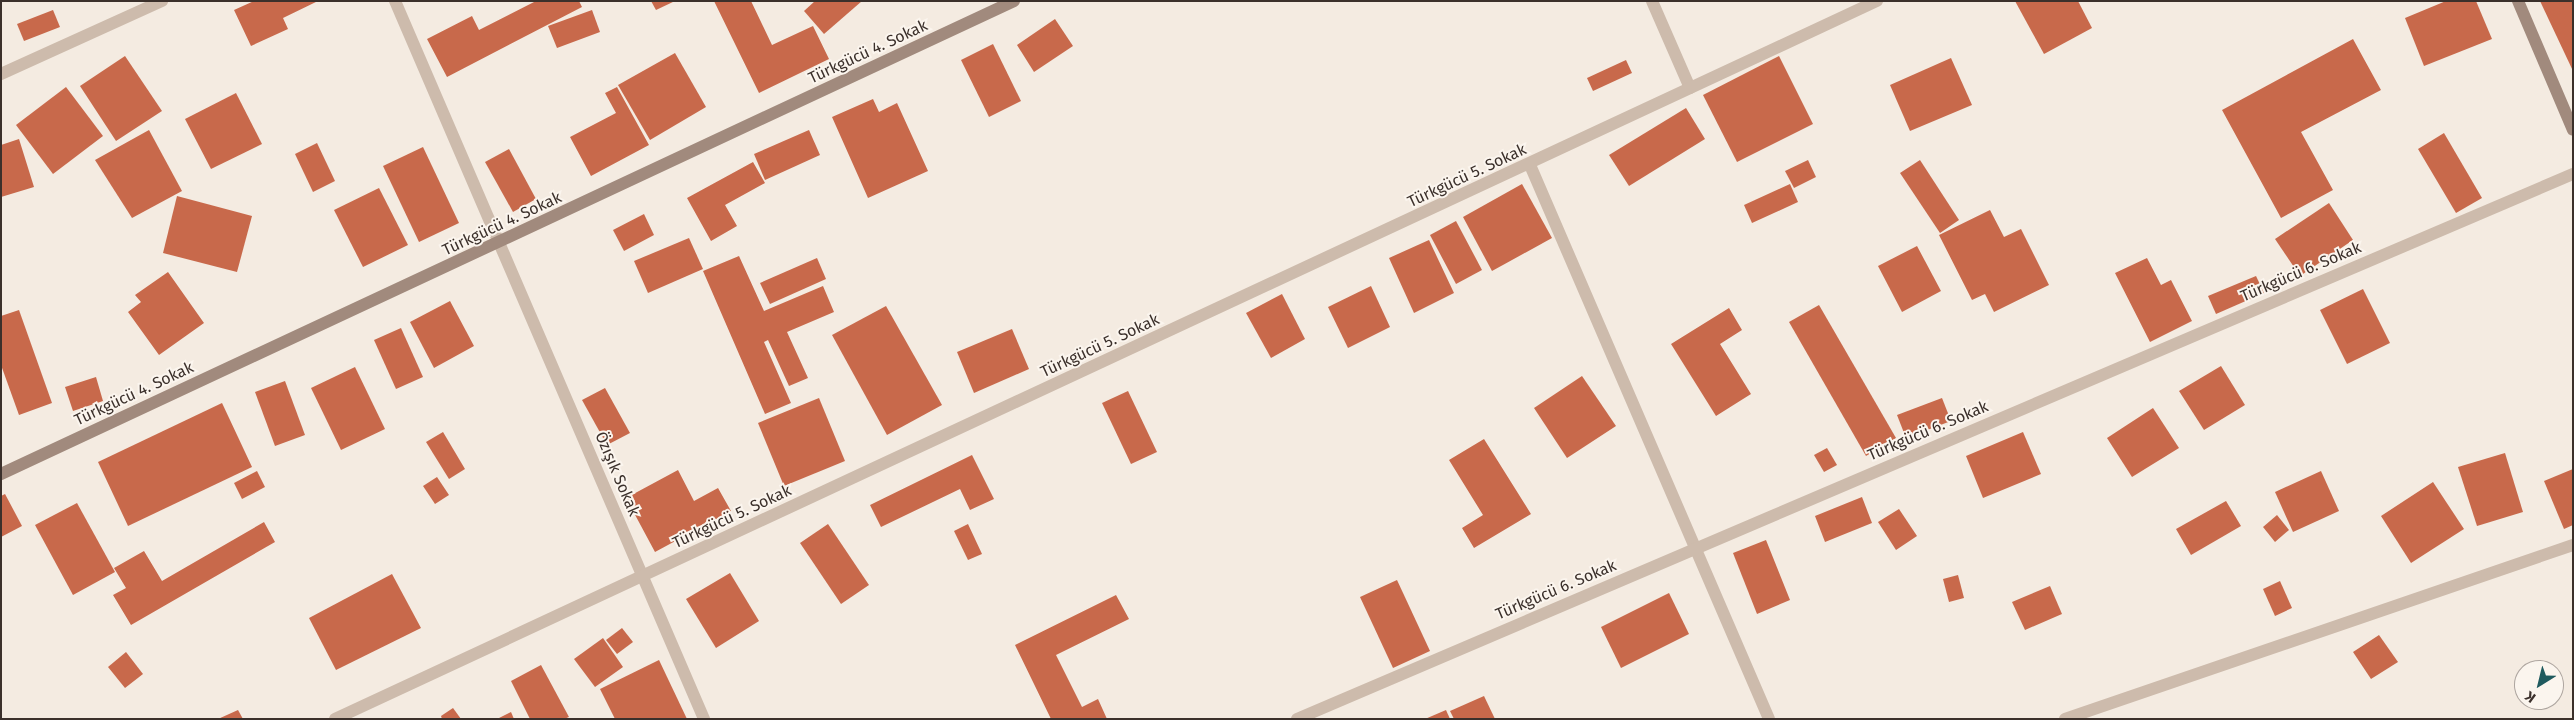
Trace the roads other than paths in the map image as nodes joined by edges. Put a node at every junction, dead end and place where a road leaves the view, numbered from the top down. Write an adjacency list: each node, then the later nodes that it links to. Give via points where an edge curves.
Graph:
1 (162, 1): 7 (street)
2 (394, 1): 12 (street, Özışık Sokak)
3 (1014, 1): 12 (main road, Türkgücü 4. Sokak)
4 (1652, 1): 8 (street)
5 (1877, 1): 8 (street, Türkgücü 5. Sokak)
6 (2518, 1): 9 (main road)
7 (1, 74)
8 (1690, 88): 10 (street, Türkgücü 5. Sokak)
9 (2573, 130)
10 (1530, 165): 15 (street); 16 (street, Türkgücü 5. Sokak)
11 (2573, 174): 15 (street, Türkgücü 6. Sokak)
12 (500, 243): 13 (main road, Türkgücü 4. Sokak); 16 (street, Özışık Sokak)
13 (1, 474)
14 (2573, 545): 21 (street)
15 (1695, 548): 19 (street, Türkgücü 6. Sokak); 20 (street)
16 (643, 576): 17 (street, Türkgücü 5. Sokak); 18 (street, Özışık Sokak)
17 (335, 719)
18 (704, 719)
19 (1297, 719)
20 (1769, 719)
21 (2065, 719)

